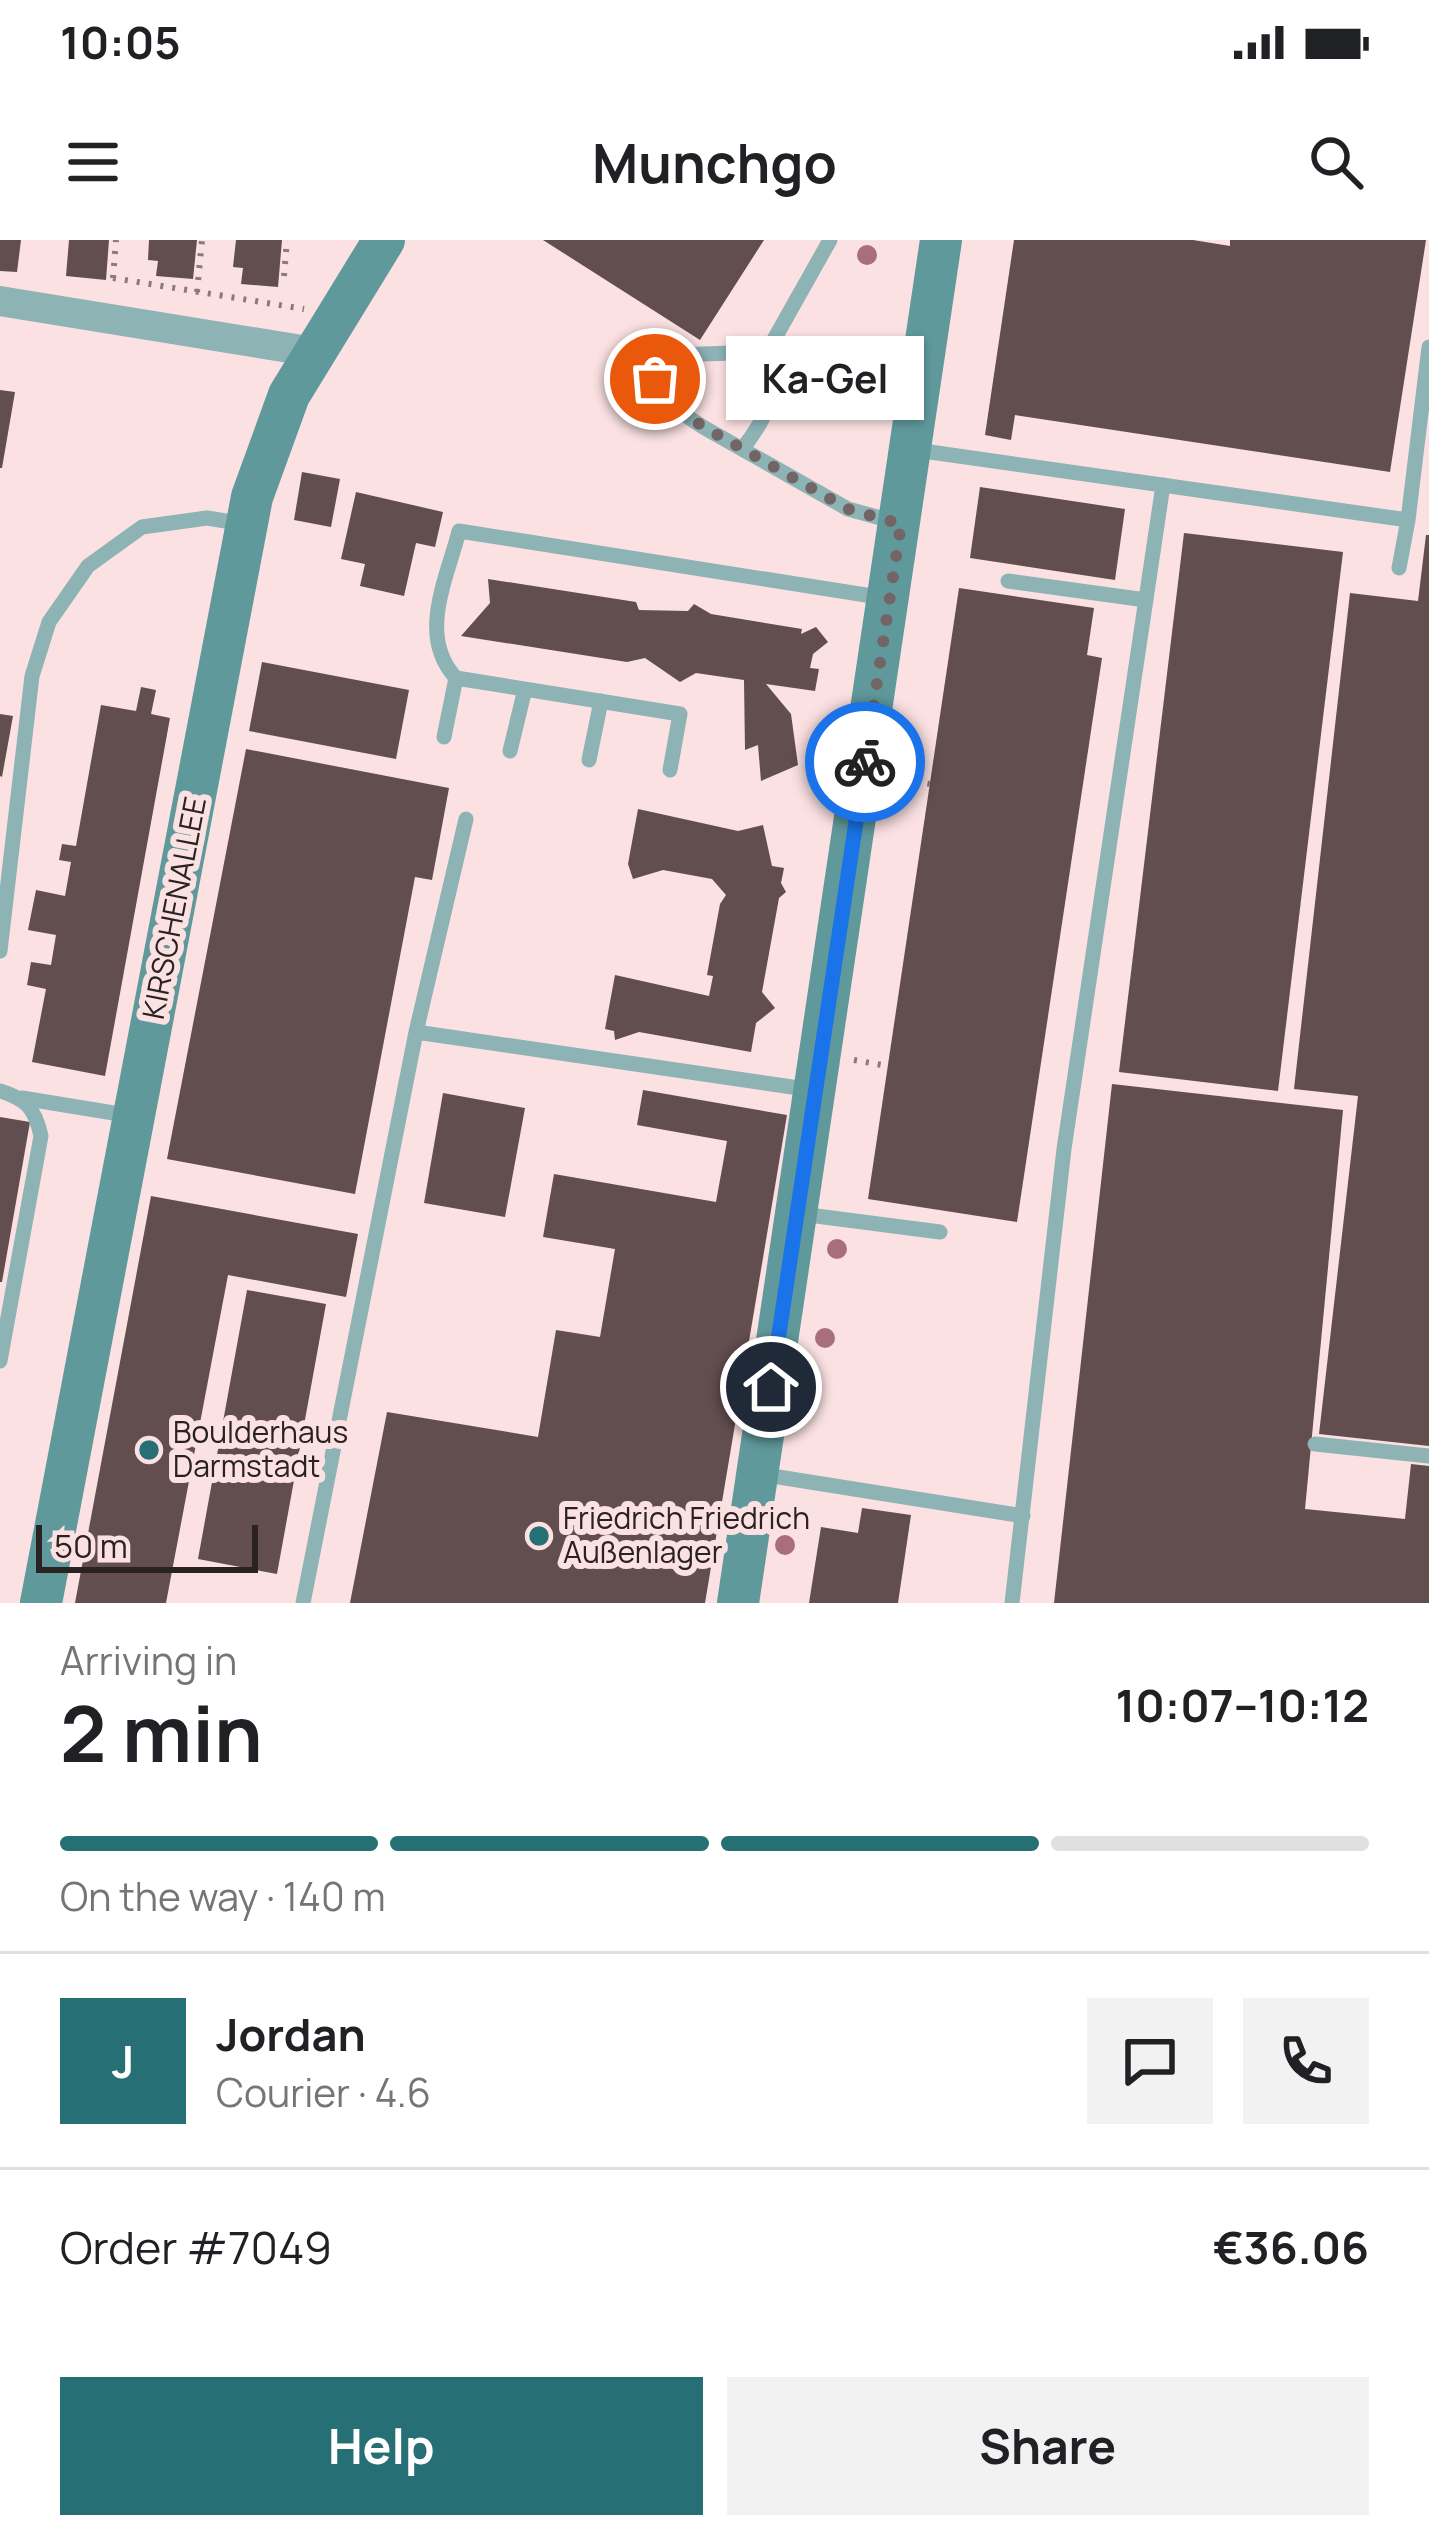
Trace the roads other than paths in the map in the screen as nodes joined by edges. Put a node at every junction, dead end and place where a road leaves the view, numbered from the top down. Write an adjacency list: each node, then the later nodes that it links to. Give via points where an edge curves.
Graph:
1 (384, 240): 6 (main road, KIRSCHENALLEE)
2 (830, 240): 7 (lane)
3 (940, 240): 9 (main road)
4 (0, 301): 6 (street)
5 (1429, 347): 11 (lane)
6 (314, 352): 12 (main road, KIRSCHENALLEE, via 267,445)
7 (766, 352): 8 (lane, via 775,373 766,419); 8 (lane, via 643,356 667,403)
8 (743, 448): 13 (lane, via 848,509)
9 (913, 450): 10 (lane); 13 (main road)
10 (1163, 485): 11 (lane); 17 (lane)
11 (1408, 520): 14 (lane)
12 (247, 524): 26 (lane, via 207,518 142,527 88,566 49,622 32,676); 31 (main road, KIRSCHENALLEE)
13 (901, 524): 16 (main road)
14 (1399, 568)
15 (1008, 581): 17 (lane)
16 (890, 599): 18 (lane, via 459,531 433,631); 28 (main road)
17 (1146, 600): 38 (lane, via 1064,1149)
18 (456, 678): 19 (lane); 21 (lane)
19 (524, 689): 20 (lane); 22 (lane)
20 (601, 701): 23 (lane); 24 (lane, via 680,714)
21 (444, 737)
22 (510, 751)
23 (589, 760)
24 (670, 770)
25 (466, 819): 27 (lane)
26 (0, 951)
27 (416, 1032): 28 (lane); 40 (lane)
28 (815, 1090): 32 (main road)
29 (0, 1091): 30 (lane)
30 (22, 1098): 31 (lane); 34 (lane, via 41,1136)
31 (135, 1117): 39 (main road, KIRSCHENALLEE)
32 (798, 1214): 33 (lane); 37 (main road)
33 (940, 1232)
34 (0, 1361)
35 (1315, 1444): 36 (lane)
36 (1429, 1456)
37 (757, 1474): 38 (lane); 41 (main road)
38 (1023, 1516): 42 (lane)
39 (41, 1603)
40 (303, 1603)
41 (738, 1603)
42 (1012, 1603)

